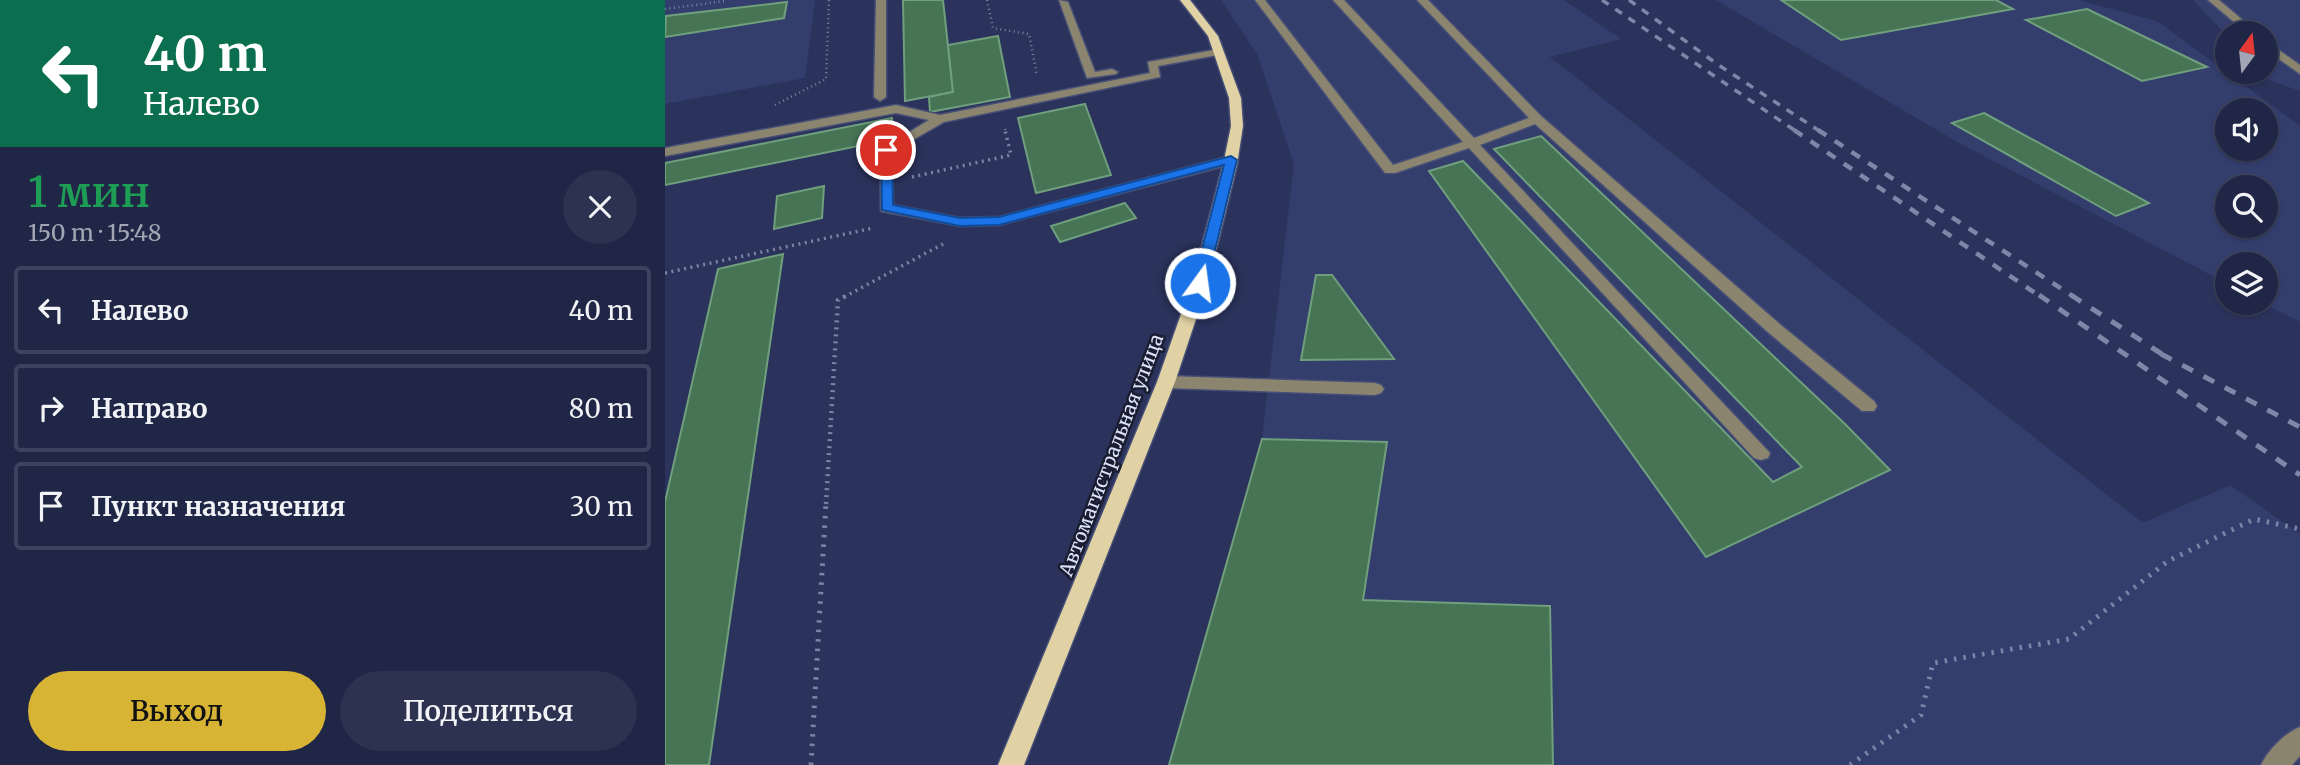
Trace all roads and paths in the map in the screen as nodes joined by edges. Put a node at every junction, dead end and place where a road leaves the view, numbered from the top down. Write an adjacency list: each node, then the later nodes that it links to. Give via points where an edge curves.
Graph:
1 (829, 0): 19 (path, via 826,79)
2 (881, 0): 17 (lane)
3 (987, 0): 18 (path, via 993,28 1029,34)
4 (1185, 0): 13 (main road, Автомагистральная улица, via 1213,36)
5 (1260, 0): 23 (lane, via 1389,170)
6 (1338, 0): 23 (lane)
7 (1422, 0): 21 (lane)
8 (2213, 0): 12 (lane)
9 (725, 1): 11 (path)
10 (1063, 2): 15 (lane, via 1091,76)
11 (665, 9)
12 (2238, 21)
13 (1219, 52): 15 (lane); 25 (main road, Автомагистральная улица, via 1235,98 1237,126)
14 (2279, 54): 16 (lane)
15 (1153, 64): 18 (lane, via 1156,75)
16 (2300, 71)
17 (880, 96)
18 (1042, 99): 20 (lane)
19 (770, 108)
20 (1000, 108): 22 (lane); 26 (path, via 1011,155)
21 (1537, 118): 23 (lane); 30 (lane)
22 (940, 120): 24 (lane, via 895,109); 26 (lane, via 886,150)
23 (1473, 143): 31 (lane)
24 (665, 152)
25 (1231, 160): 26 (lane, via 999,221 960,222 886,208); 28 (main road, Автомагистральная улица, via 1200,283)
26 (887, 183)
27 (947, 242): 34 (path, via 838,300)
28 (1165, 382): 29 (lane); 35 (main road, Автомагистральная улица)
29 (1375, 389)
30 (1868, 406)
31 (1761, 453)
32 (2300, 529): 36 (path, via 2254,519 2168,561 2069,639 1933,663 1921,715)
33 (2300, 739): 37 (lane)
34 (811, 765)
35 (1011, 765)
36 (1850, 765)
37 (2274, 765)

